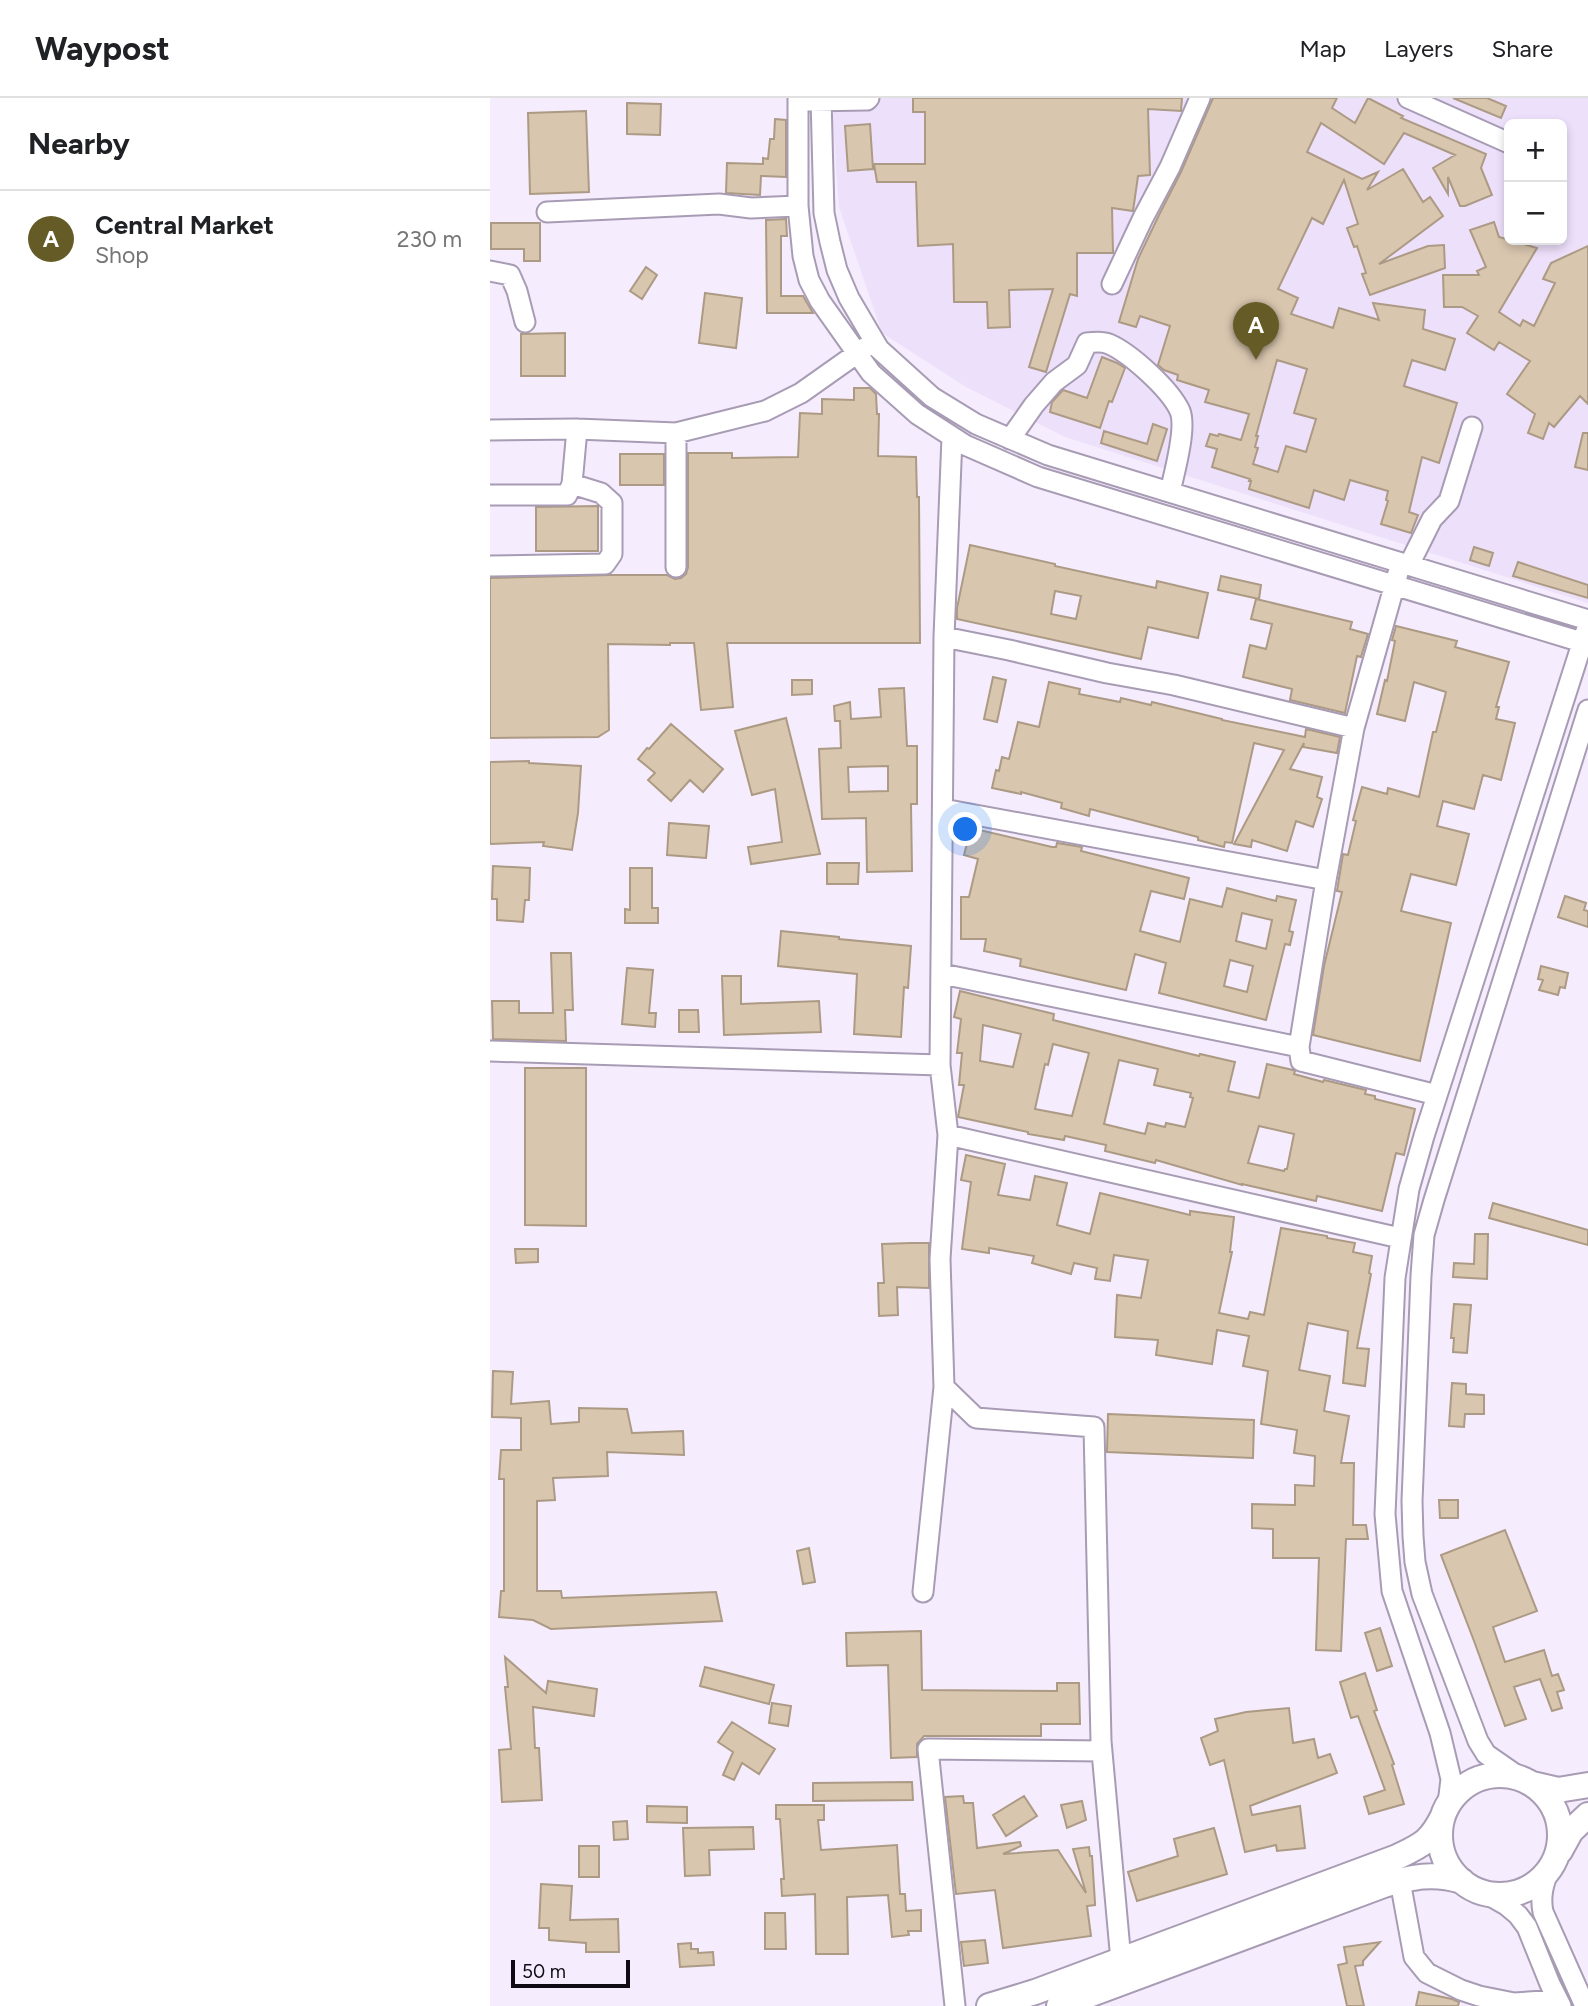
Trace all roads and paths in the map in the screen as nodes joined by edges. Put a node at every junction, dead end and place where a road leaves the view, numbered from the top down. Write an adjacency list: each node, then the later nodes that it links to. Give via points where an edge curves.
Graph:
1 (869, 98): 5 (street)
2 (1200, 98): 10 (street)
3 (1408, 98): 6 (street)
4 (798, 99): 5 (street); 7 (street)
5 (821, 100): 12 (street, via 824,213 830,242 849,298)
6 (1504, 141)
7 (798, 206): 8 (street, via 719,204); 13 (street, via 809,280)
8 (547, 212)
9 (490, 271): 11 (street, via 510,275)
10 (1112, 284)
11 (525, 322)
12 (874, 340): 13 (street); 19 (street, via 932,397)
13 (858, 354): 17 (street, via 802,393 765,411); 18 (street, via 871,373 917,414)
14 (1472, 427): 23 (street, via 1449,501 1432,519)
15 (577, 429): 16 (street); 17 (street); 20 (street)
16 (490, 430)
17 (676, 433): 25 (street)
18 (952, 437): 26 (street, via 1038,477); 28 (street)
19 (1010, 439): 21 (street); 21 (street, via 1054,382 1077,365 1087,342 1107,342 1161,384 1181,412 1179,455)
20 (572, 484): 22 (street, via 567,495); 24 (street, via 601,493 612,503 612,554 604,564)
21 (1170, 492): 23 (street)
22 (490, 495)
23 (1406, 564): 26 (street); 27 (street)
24 (490, 566)
25 (676, 567)
26 (1393, 585): 27 (street); 30 (street)
27 (1587, 633): 37 (street)
28 (944, 638): 30 (street); 31 (street)
29 (1588, 710): 43 (street, via 1434,1200 1424,1236 1421,1276 1412,1501 1415,1562 1422,1594 1478,1741 1486,1754)
30 (1354, 728): 32 (street)
31 (943, 808): 32 (street); 33 (street)
32 (1326, 880): 34 (street)
33 (942, 974): 34 (street); 36 (street)
34 (1299, 1047): 37 (street, via 1301,1060)
35 (490, 1051): 36 (street)
36 (940, 1065): 38 (street)
37 (1437, 1095): 39 (street, via 1409,1189)
38 (948, 1135): 39 (street); 40 (street, via 940,1259)
39 (1400, 1238): 45 (street, via 1394,1289 1386,1539 1391,1591 1448,1763 1451,1779)
40 (944, 1387): 41 (street); 42 (street, via 976,1418 1094,1427)
41 (923, 1592)
42 (1102, 1751): 51 (street); 53 (street, via 928,1749)
43 (1527, 1782): 44 (main road, via 1558,1790); 45 (main road, via 1501,1775 1480,1778 1462,1788); 47 (main road, via 1555,1810 1559,1844)
44 (1588, 1785)
45 (1446, 1810): 49 (main road, via 1440,1833 1442,1851); 51 (main road, via 1425,1843 1396,1857)
46 (1588, 1815): 47 (main road, via 1571,1831)
47 (1551, 1866): 50 (main road, via 1535,1884 1520,1892); 56 (street, via 1541,1890 1543,1912)
48 (1400, 1881): 49 (main road, via 1430,1875); 52 (street, via 1414,1957 1427,1973 1479,1996 1514,2003); 55 (main road)
49 (1462, 1881): 50 (main road)
50 (1485, 1893): 52 (street, via 1506,1905 1527,1927)
51 (1121, 1961): 54 (main road)
52 (1560, 2003)
53 (955, 2006)
54 (989, 2006)
55 (1059, 2006)
56 (1585, 2006)

